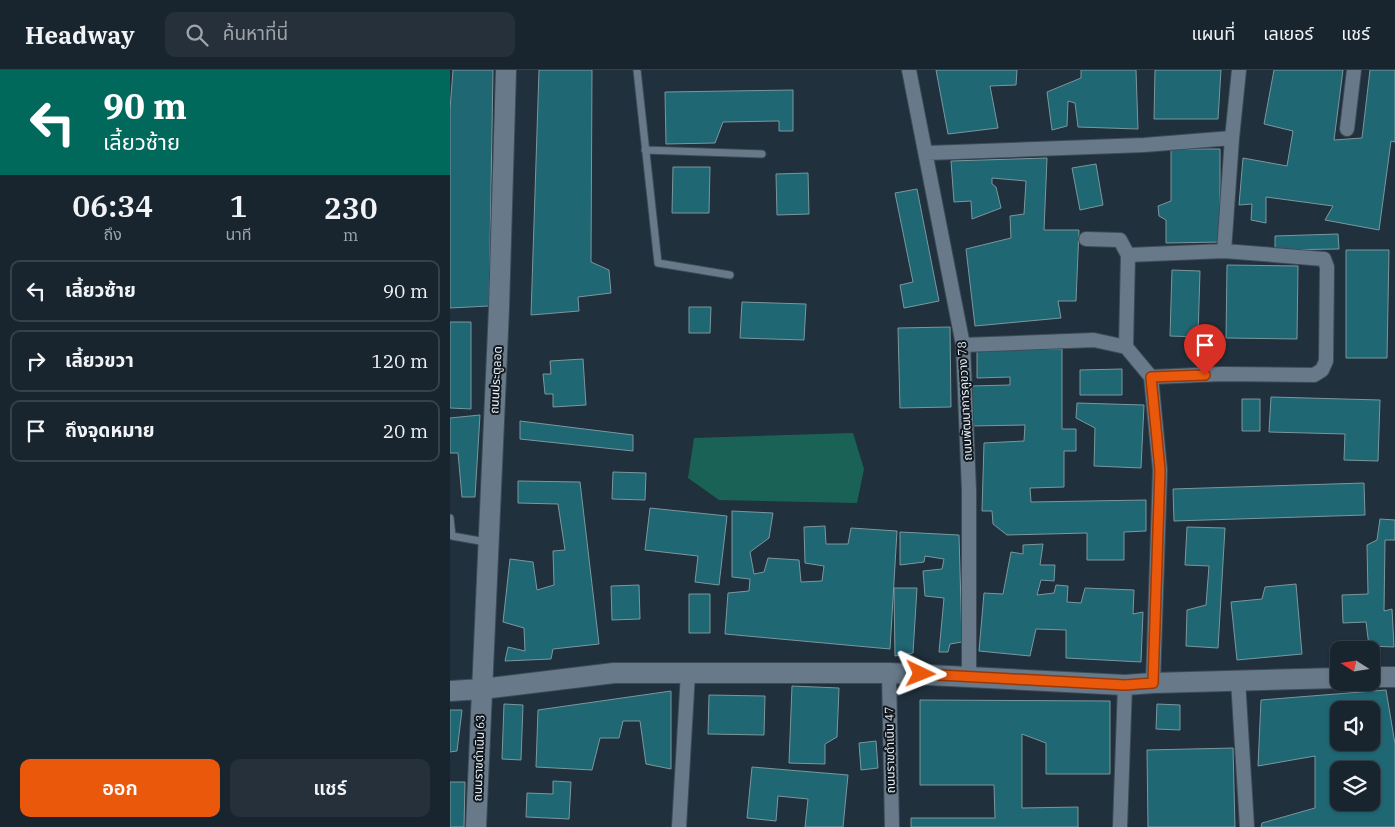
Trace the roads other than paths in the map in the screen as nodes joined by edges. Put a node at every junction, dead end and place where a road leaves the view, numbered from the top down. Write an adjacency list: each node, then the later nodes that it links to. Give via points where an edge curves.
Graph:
1 (506, 70): 19 (street, ถนนประตูลอด)
2 (637, 70): 8 (lane)
3 (909, 70): 9 (street, ถนนพัฒนาการคูขวาง 78)
4 (1239, 70): 7 (street)
5 (1354, 70): 6 (street)
6 (1347, 129)
7 (1232, 138): 9 (street, via 1144,145); 12 (street)
8 (645, 150): 10 (lane); 14 (lane, via 658,263)
9 (927, 153): 15 (street, ถนนพัฒนาการคูขวาง 78)
10 (762, 154)
11 (1086, 239): 13 (street, via 1120,240)
12 (1224, 251): 13 (street); 17 (street, via 1324,259 1327,267 1326,361 1322,370 1314,375)
13 (1128, 255): 16 (street)
14 (730, 275)
15 (963, 345): 16 (street, via 1094,340); 22 (street, ถนนพัฒนาการคูขวาง 78, via 969,491)
16 (1126, 347): 17 (street)
17 (1151, 377): 27 (street, via 1160,470)
18 (450, 518): 19 (lane, via 452,536)
19 (489, 542): 29 (street, ถนนประตูลอด)
20 (688, 673): 21 (street); 29 (street, via 614,673); 32 (street)
21 (889, 673): 22 (street); 33 (street, ถนนราขดำเนิน 47)
22 (969, 676): 28 (street)
23 (1380, 677): 24 (street)
24 (1395, 677)
25 (1330, 678): 26 (street)
26 (1238, 680): 27 (street); 35 (street)
27 (1153, 683): 28 (street)
28 (1125, 685): 34 (street)
29 (482, 689): 30 (street); 31 (street, ถนนราขดำเนิน 63)
30 (450, 691)
31 (476, 827)
32 (679, 827)
33 (892, 827)
34 (1120, 827)
35 (1247, 827)

